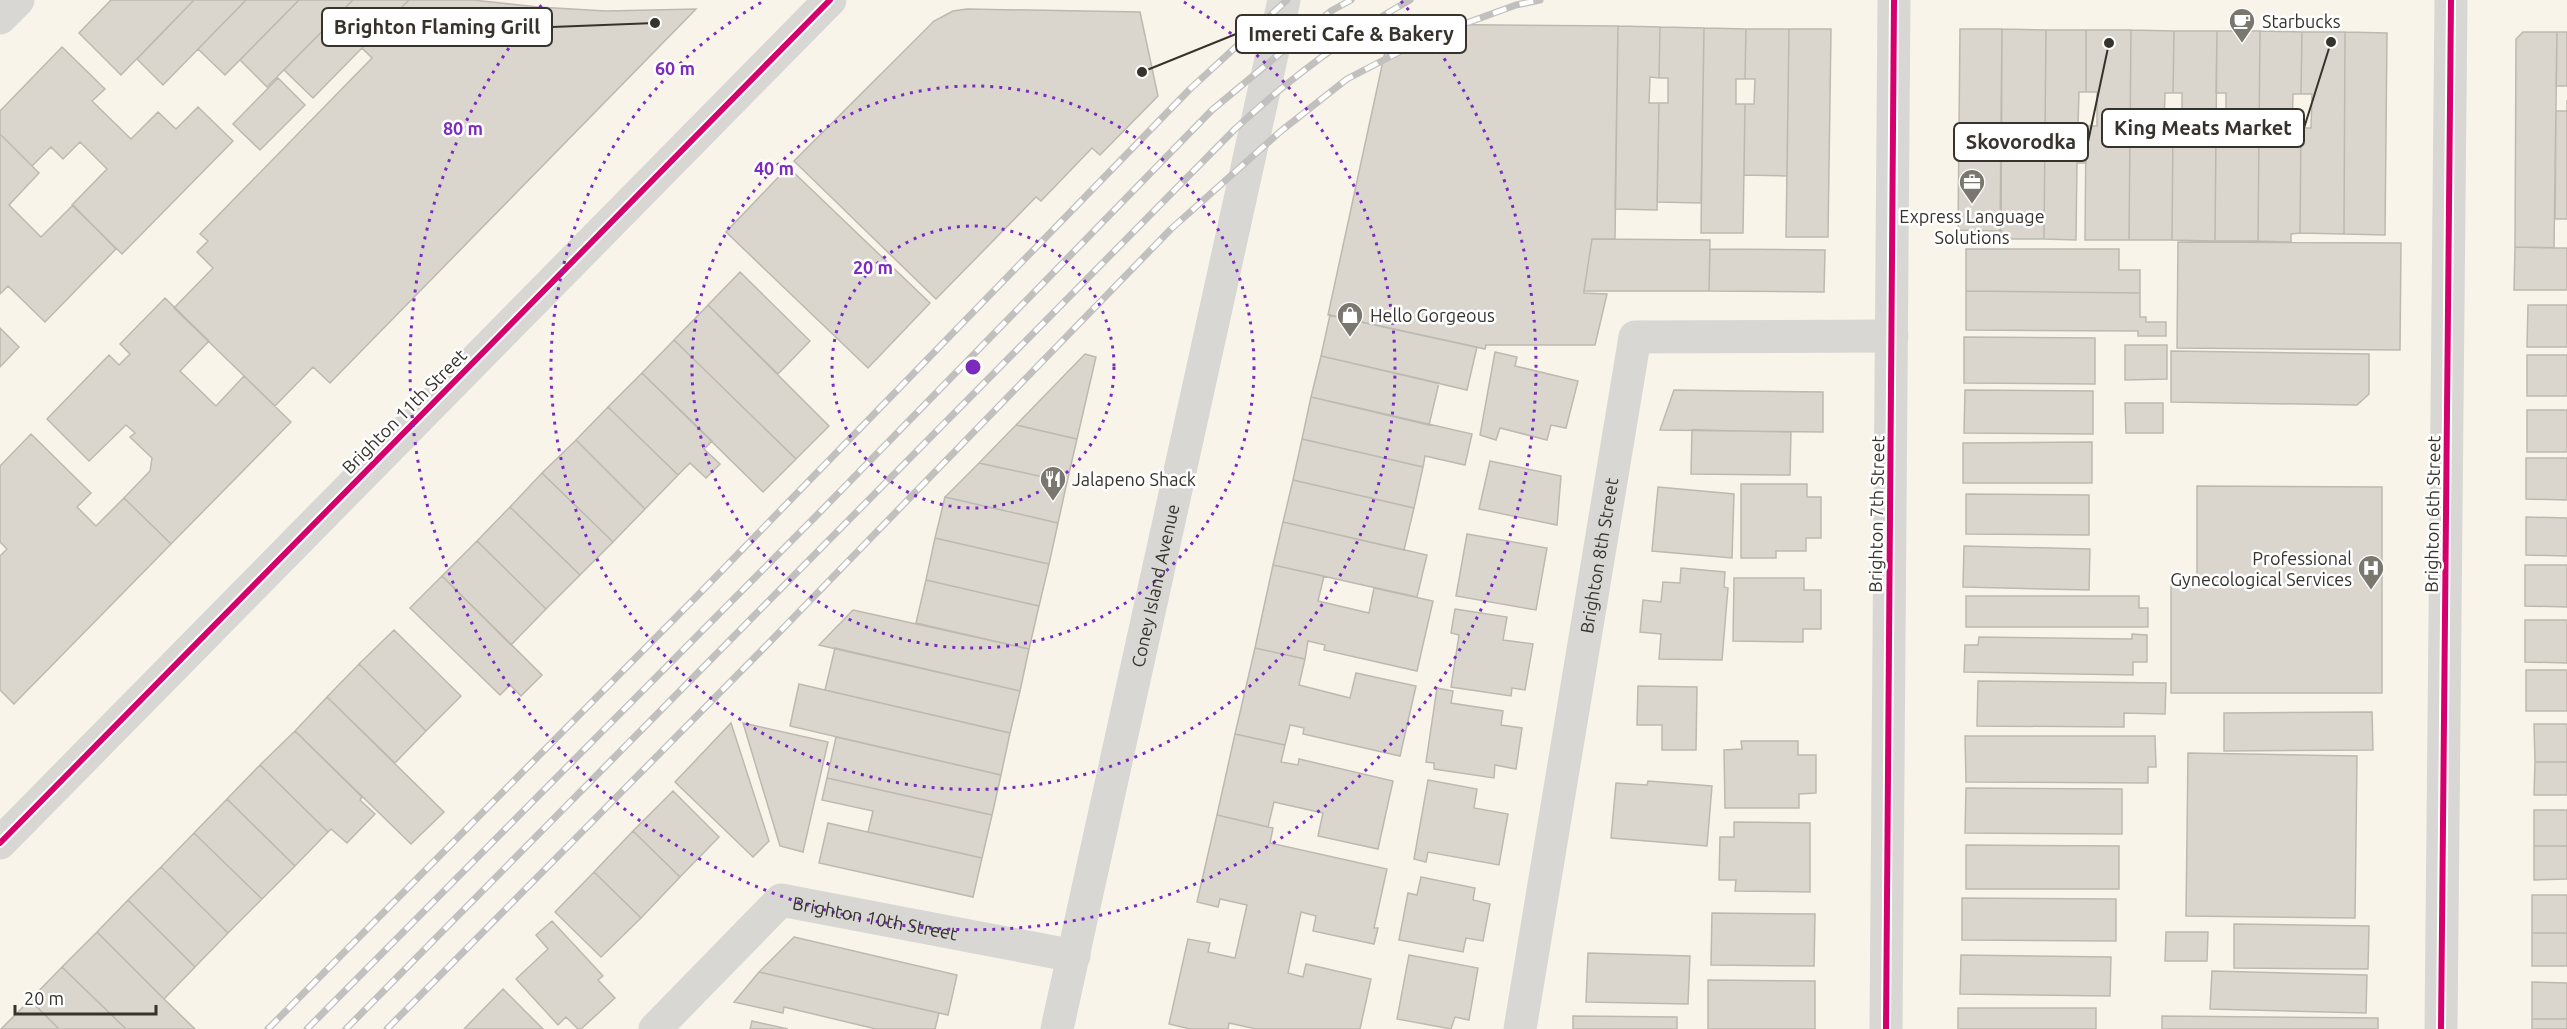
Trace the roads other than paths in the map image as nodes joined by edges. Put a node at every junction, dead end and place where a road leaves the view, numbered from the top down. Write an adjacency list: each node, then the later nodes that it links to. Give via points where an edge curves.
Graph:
1 (18, 0): 6 (street)
2 (830, 0): 8 (street, Brighton 11th Street)
3 (1284, 0): 9 (street, Coney Island Avenue)
4 (1894, 0): 7 (street, Brighton 7th Street)
5 (2451, 0): 14 (street, Brighton 6th Street)
6 (0, 18)
7 (1892, 336): 12 (street, Brighton 8th Street, via 1635,337); 13 (street, Brighton 7th Street)
8 (0, 843)
9 (1074, 956): 10 (street, Brighton 10th Street, via 781,900); 11 (street, Coney Island Avenue)
10 (655, 1029)
11 (1057, 1029)
12 (1520, 1029)
13 (1886, 1029)
14 (2441, 1029)

